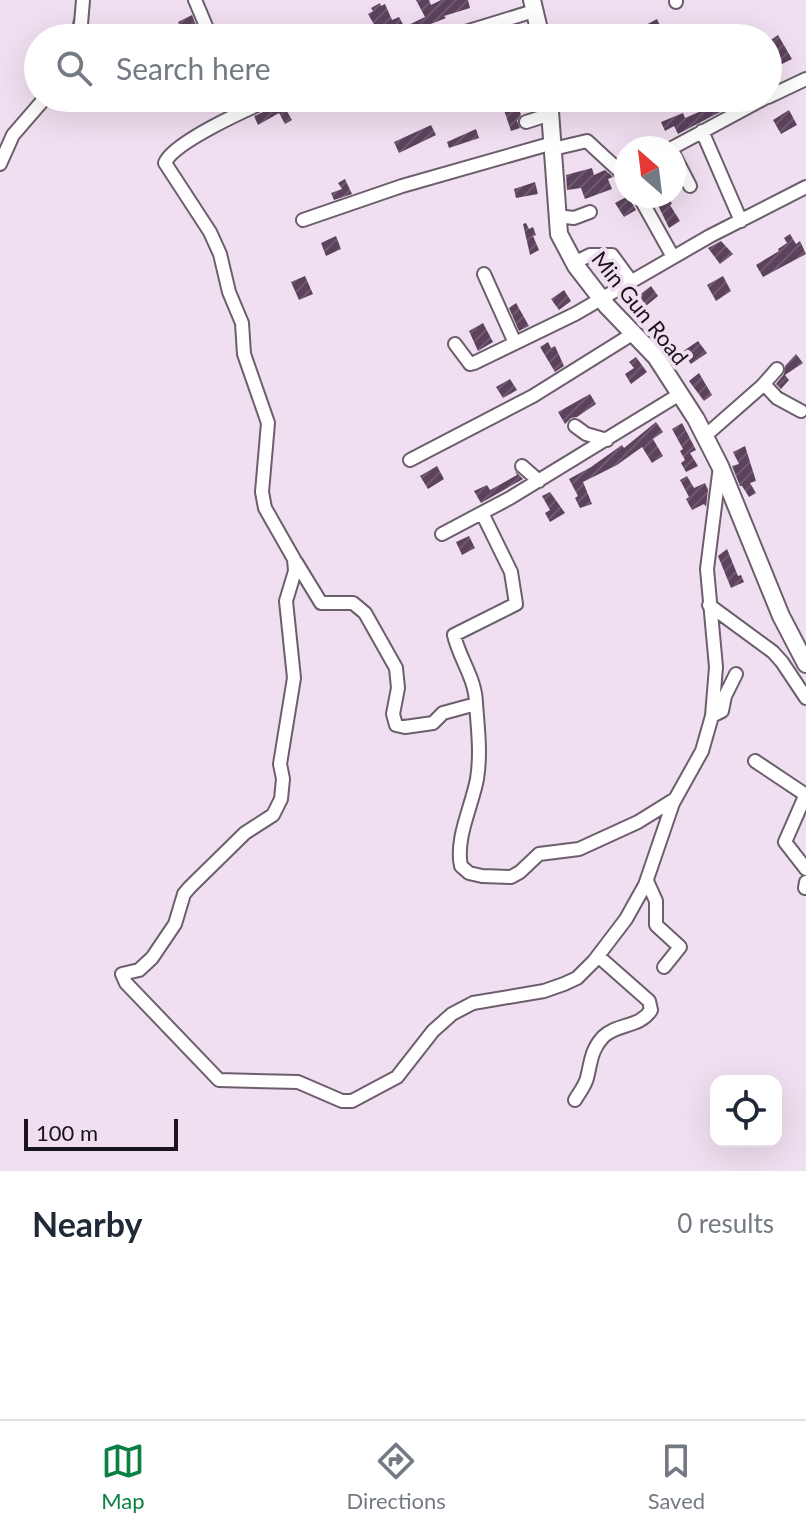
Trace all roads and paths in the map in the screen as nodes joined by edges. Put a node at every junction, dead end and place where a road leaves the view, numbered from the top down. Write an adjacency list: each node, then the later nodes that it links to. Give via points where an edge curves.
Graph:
1 (83, 0): 4 (street)
2 (195, 0): 5 (street)
3 (533, 5): 6 (street)
4 (81, 24)
5 (205, 24)
6 (485, 24)
7 (806, 79): 8 (street)
8 (782, 90)
9 (33, 112): 18 (street, via 13,135)
10 (244, 112): 49 (street, via 193,138 165,163 220,254 242,323 244,354 268,423 263,501)
11 (539, 112): 14 (street)
12 (551, 112): 17 (street, Min Gun Road)
13 (738, 112): 15 (street)
14 (526, 122)
15 (702, 131): 16 (street); 27 (street)
16 (686, 140)
17 (553, 146): 19 (street, via 587,141); 25 (street, Min Gun Road); 26 (street, via 402,186)
18 (0, 164)
19 (614, 166)
20 (686, 178): 21 (street)
21 (690, 186)
22 (806, 187): 27 (street)
23 (646, 208): 28 (street)
24 (590, 212): 25 (street, via 574,218)
25 (556, 216): 29 (street, Min Gun Road)
26 (303, 220)
27 (741, 221): 28 (street)
28 (673, 257): 31 (street)
29 (574, 263): 31 (street, via 590,255 612,255); 32 (street, Min Gun Road)
30 (484, 274): 34 (street)
31 (631, 281): 32 (street)
32 (602, 299): 33 (street, Min Gun Road); 34 (street)
33 (634, 333): 38 (street, Min Gun Road); 43 (street, via 533,396)
34 (515, 343): 35 (street, via 471,364)
35 (455, 344)
36 (777, 369): 37 (street)
37 (764, 384): 39 (street); 41 (street)
38 (680, 394): 41 (street, Min Gun Road); 42 (street)
39 (801, 411)
40 (575, 426): 42 (street)
41 (705, 436): 45 (street, Min Gun Road)
42 (607, 440): 46 (street)
43 (410, 460)
44 (522, 466): 46 (street)
45 (720, 466): 50 (street, via 708,549); 51 (street, Min Gun Road)
46 (539, 481): 47 (street)
47 (482, 513): 48 (street); 54 (street, via 511,572 516,602 454,635)
48 (442, 534)
49 (294, 559): 54 (street, via 321,603 353,603 365,613 396,668 393,714 398,727 433,723 443,713); 63 (street, via 286,612 294,678 278,808 190,887 160,948 144,967 122,974 126,983 222,1082 298,1082 347,1103 397,1077 452,1014 473,1003 564,984)
50 (709, 605): 53 (street, via 773,652); 55 (street, via 716,667)
51 (806, 664)
52 (736, 674): 55 (street, via 722,711)
53 (806, 698)
54 (476, 704): 58 (street, via 480,749 460,851 461,866 469,873 516,875 539,854 579,849)
55 (712, 716): 58 (street, via 702,751)
56 (755, 761): 57 (street)
57 (806, 794): 59 (street, via 785,844)
58 (675, 799): 60 (street)
59 (806, 869)
60 (647, 881): 63 (street); 64 (street, via 656,901 656,925 680,947)
61 (806, 882): 62 (street)
62 (805, 888)
63 (598, 956): 65 (street, via 649,1001 651,1010 603,1037)
64 (664, 967)
65 (575, 1100)

